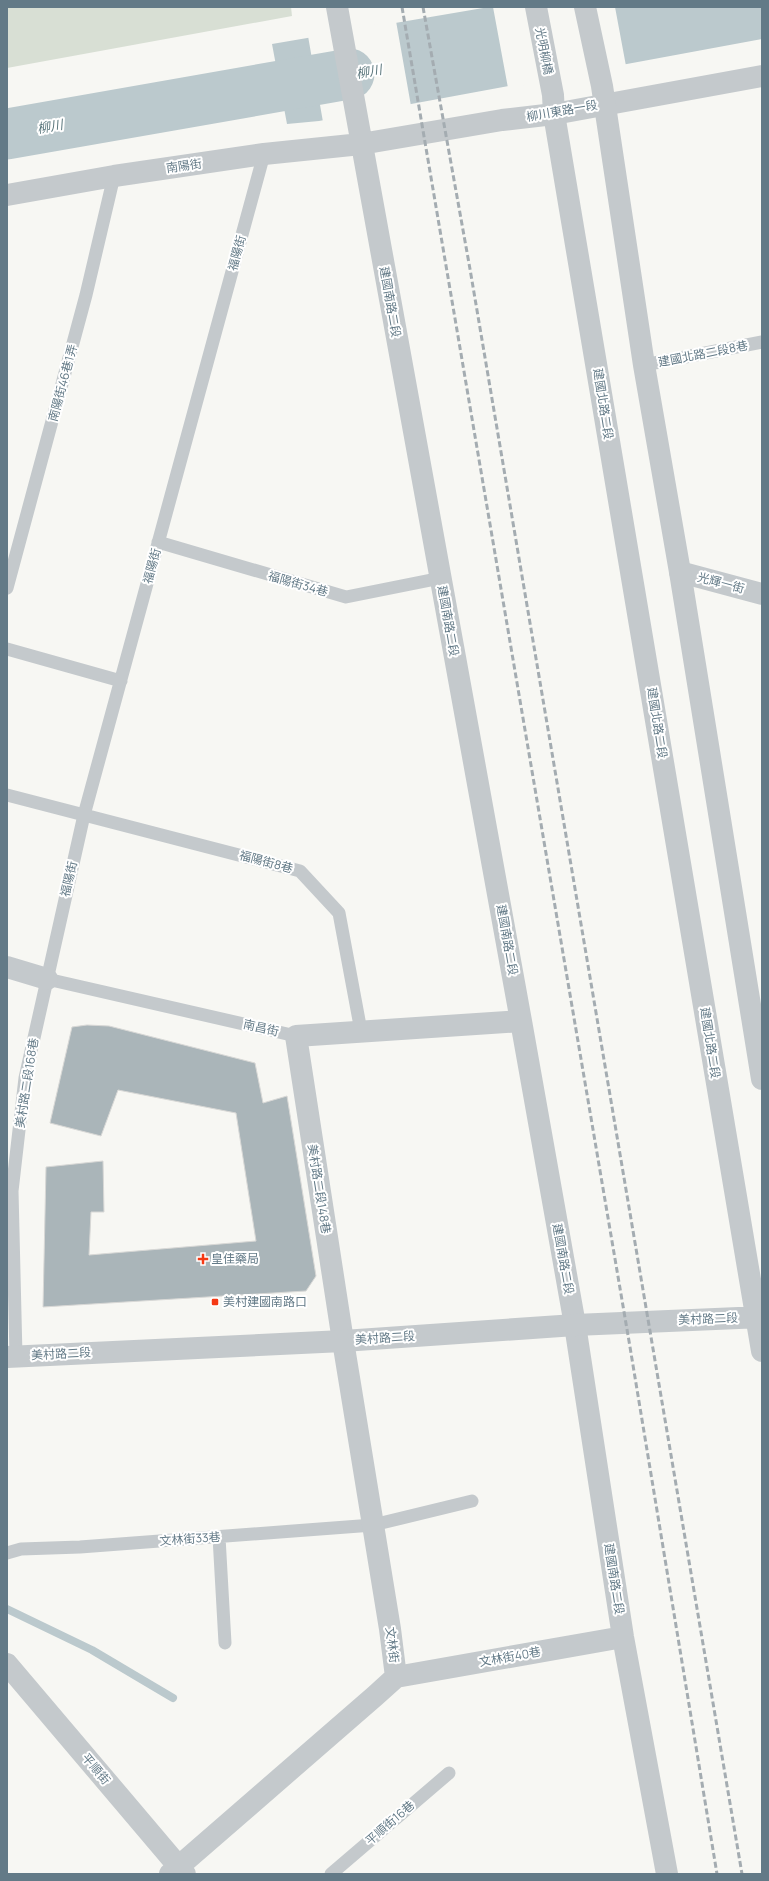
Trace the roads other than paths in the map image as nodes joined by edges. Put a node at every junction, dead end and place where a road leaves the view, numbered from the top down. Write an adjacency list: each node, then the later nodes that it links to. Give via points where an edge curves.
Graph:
1 (536, 7): 6 (street, 光明柳橋)
2 (585, 7): 5 (street)
3 (338, 10): 7 (street, 建國南路二段)
4 (762, 76): 5 (street, 柳川東路一段)
5 (603, 95): 6 (street, 柳川東路一段); 12 (street)
6 (553, 105): 7 (street, 柳川東路一段, via 487,123); 28 (street, 建國北路二段)
7 (360, 134): 8 (street, 南陽街); 15 (street, 建國南路二段)
8 (264, 154): 9 (street, 南陽街); 13 (lane, 福陽街)
9 (114, 176): 10 (street, 南陽街); 16 (lane, 南陽街46巷1弄, via 86,295)
10 (7, 195)
11 (762, 342): 12 (lane, 建國北路二段8巷)
12 (644, 365): 14 (street)
13 (158, 542): 15 (lane, 福陽街34巷, via 346,598); 19 (lane, 福陽街)
14 (680, 572): 17 (street, 光輝一街); 27 (street)
15 (440, 578): 24 (street, 建國南路二段)
16 (7, 588)
17 (762, 594)
18 (7, 649): 19 (lane)
19 (121, 681): 21 (lane, 福陽街)
20 (7, 795): 21 (lane, 福陽街8巷)
21 (84, 815): 23 (lane, 福陽街); 25 (lane, 福陽街8巷, via 300,871 339,913)
22 (7, 967): 23 (street, 南昌街)
23 (47, 979): 26 (lane, 南昌街); 32 (lane, 美村路二段168巷, via 25,1078 12,1191)
24 (522, 1021): 25 (street, 南昌街); 29 (street, 建國南路二段)
25 (362, 1031): 26 (street, 南昌街)
26 (296, 1036): 30 (street, 美村路二段148巷)
27 (762, 1079)
28 (759, 1317): 29 (street, 美村路二段); 31 (street, 建國北路二段)
29 (575, 1325): 30 (street, 美村路二段); 37 (street, 建國南路二段)
30 (343, 1341): 32 (street, 美村路二段); 34 (street, 文林街)
31 (762, 1351)
32 (12, 1356)
33 (472, 1501): 34 (lane, 文林街33巷)
34 (373, 1524): 35 (lane, 文林街33巷); 40 (street, 文林街)
35 (219, 1537): 36 (lane, 文林街33巷, via 21,1549); 38 (lane)
36 (7, 1553)
37 (623, 1637): 40 (street, 文林街40巷); 44 (street, 建國南路二段)
38 (225, 1643)
39 (7, 1664): 42 (street, 平順街)
40 (396, 1677): 42 (street, 文林街)
41 (449, 1773): 43 (lane, 平順街16巷)
42 (178, 1872)
43 (331, 1874)
44 (667, 1874)

